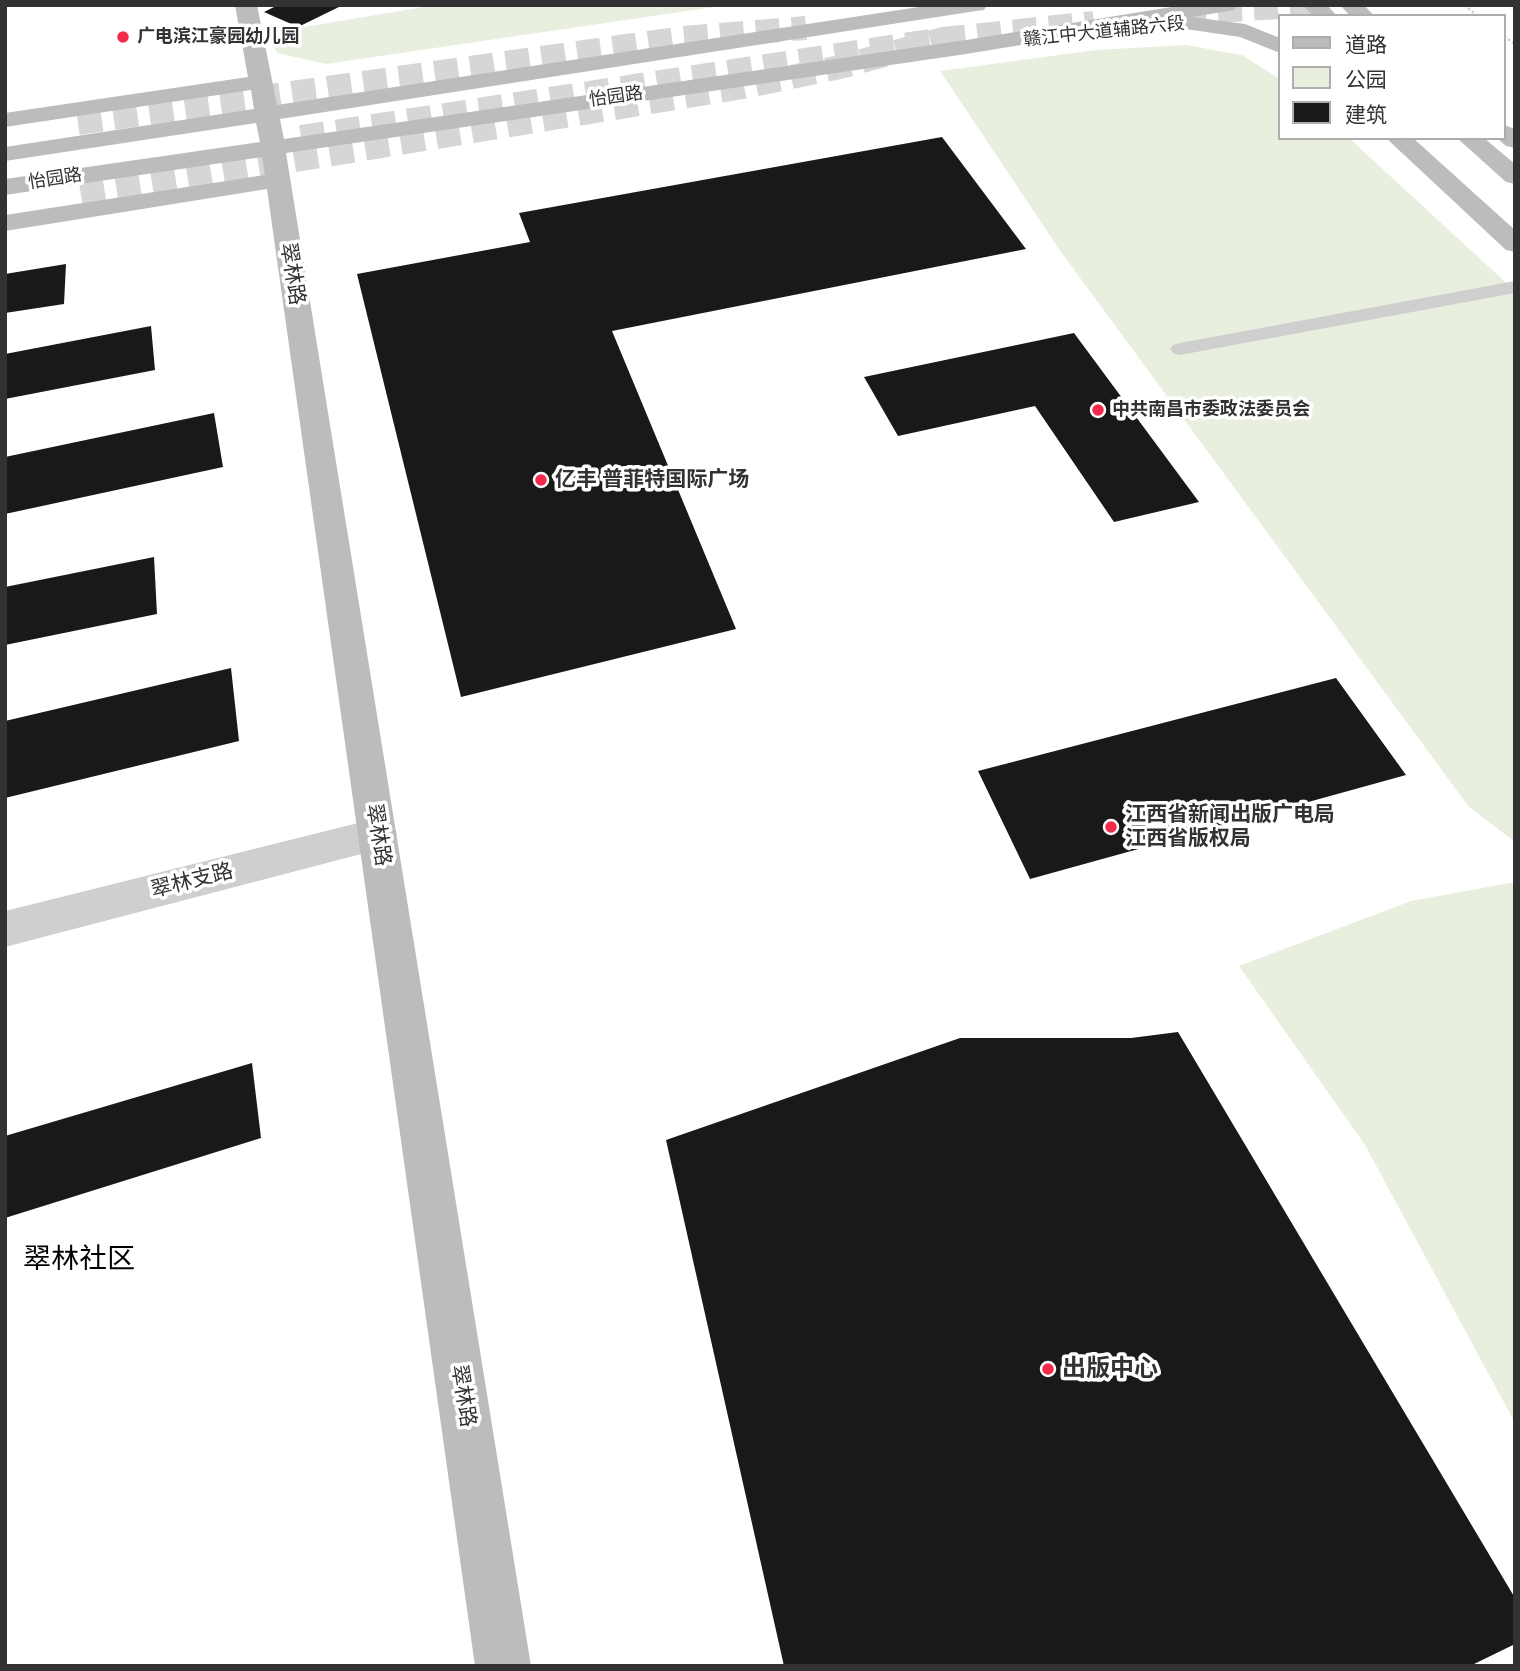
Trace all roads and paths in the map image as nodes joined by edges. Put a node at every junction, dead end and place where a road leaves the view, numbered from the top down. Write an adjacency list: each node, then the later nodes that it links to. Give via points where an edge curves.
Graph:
1 (246, 5): 8 (main road, 翠林路)
2 (976, 5): 8 (main road, 怡园路)
3 (1226, 5): 5 (main road, 怡园路)
4 (1278, 45): 5 (main road, 赣江中大道辅路六段, via 1245,31 1199,23 1156,23)
5 (966, 47): 8 (main road, 怡园路)
6 (5, 120): 8 (main road)
7 (78, 123): 9 (main road)
8 (269, 131): 12 (main road, 怡园路); 14 (main road, 怡园路); 17 (main road); 21 (main road, 翠林路)
9 (5, 134)
10 (1400, 140): 18 (main road)
11 (1471, 140): 13 (main road)
12 (5, 154)
13 (1515, 177)
14 (5, 187)
15 (81, 195): 16 (main road)
16 (5, 206)
17 (5, 223)
18 (1515, 244)
19 (1515, 287): 20 (lane)
20 (1180, 349)
21 (378, 834): 22 (street, 翠林支路); 23 (main road, 翠林路)
22 (5, 929)
23 (503, 1666)

